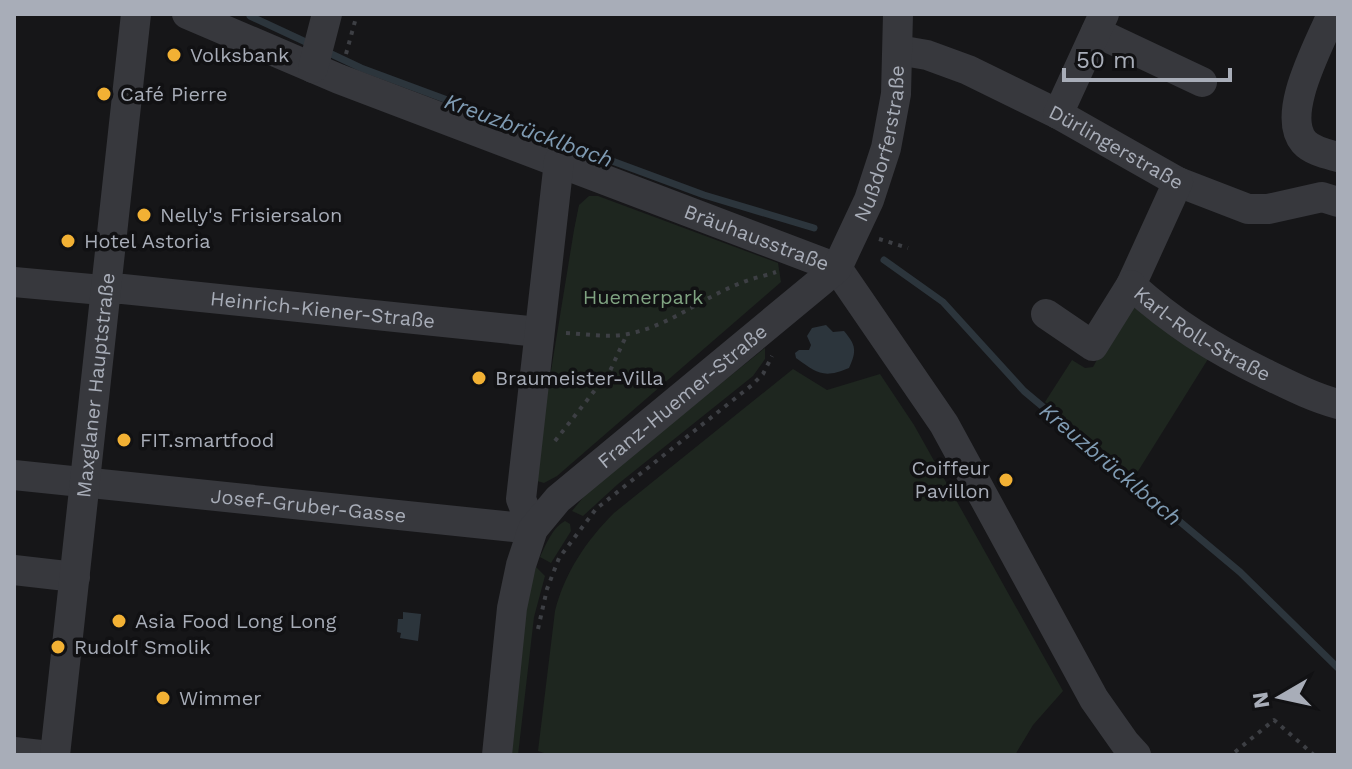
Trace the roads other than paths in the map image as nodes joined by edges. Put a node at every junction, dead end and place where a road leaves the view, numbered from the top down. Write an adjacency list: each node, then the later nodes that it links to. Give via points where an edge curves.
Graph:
1 (136, 14): 19 (street, Maxglaner Hauptstraße)
2 (187, 14): 6 (street, Bräuhausstraße)
3 (327, 14): 9 (street)
4 (898, 14): 8 (street, Nußdorferstraße)
5 (1332, 14): 12 (street, via 1298,99 1295,123 1305,142)
6 (231, 22): 9 (street, Bräuhausstraße)
7 (1100, 23): 10 (street); 11 (street)
8 (898, 50): 11 (street, Dürlingerstraße, via 968,70); 16 (street, Nußdorferstraße, via 883,162)
9 (324, 55): 13 (street, Bräuhausstraße)
10 (1202, 82)
11 (1058, 114): 14 (street, Dürlingerstraße)
12 (1338, 157)
13 (559, 161): 16 (street, Bräuhausstraße); 21 (street)
14 (1178, 182): 15 (street, Dürlingerstraße, via 1248,209 1322,197); 18 (street, Karl-Roll-Straße)
15 (1338, 202)
16 (837, 268): 25 (street, Franz-Huemer-Straße, via 558,499); 32 (street, Bräuhausstraße, via 944,424 1094,699)
17 (14, 282): 19 (street, Heinrich-Kiener-Straße)
18 (1131, 285): 20 (street, via 1093,346); 22 (street, Karl-Roll-Straße, via 1191,334 1313,397)
19 (107, 289): 21 (street, Heinrich-Kiener-Straße); 24 (street, Maxglaner Hauptstraße)
20 (1046, 314)
21 (548, 332): 25 (street, via 521,499)
22 (1338, 404)
23 (14, 475): 24 (street, Josef-Gruber-Gasse)
24 (85, 483): 25 (street, Josef-Gruber-Gasse); 27 (street, Maxglaner Hauptstraße)
25 (533, 529): 31 (street, Franz-Huemer-Straße, via 512,608)
26 (14, 570): 27 (street)
27 (75, 577): 30 (street, Maxglaner Hauptstraße)
28 (14, 752): 29 (street)
29 (41, 755)
30 (55, 755)
31 (497, 755)
32 (1136, 755)

